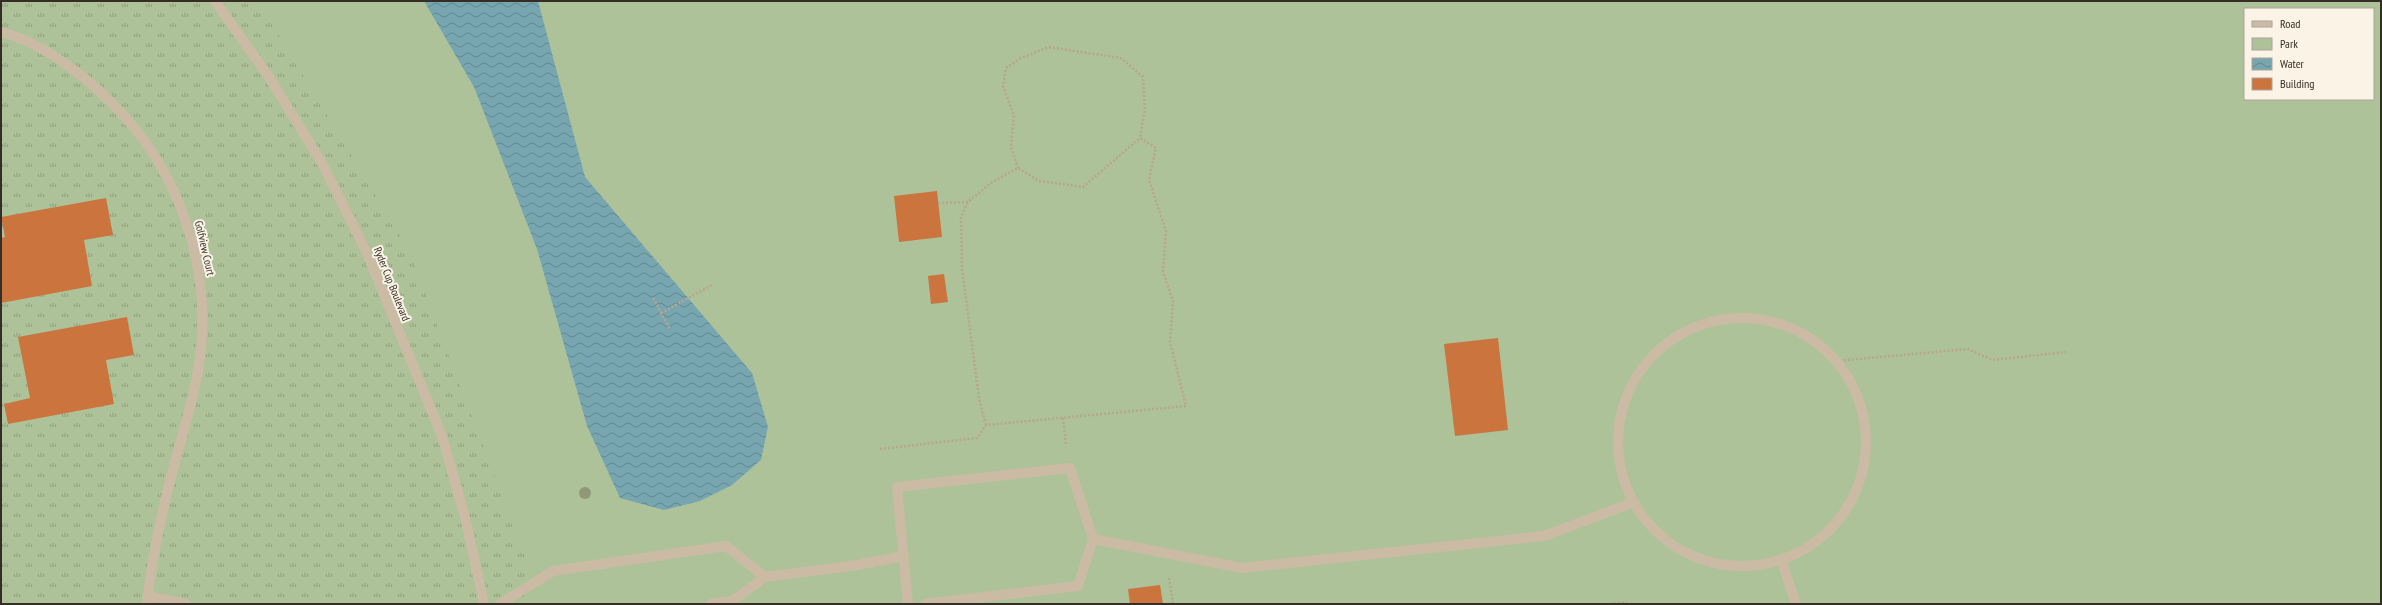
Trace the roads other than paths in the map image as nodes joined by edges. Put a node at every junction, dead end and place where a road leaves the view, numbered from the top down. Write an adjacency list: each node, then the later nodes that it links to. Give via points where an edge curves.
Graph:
1 (215, 1): 10 (street, Ryder Cup Boulevard, via 271,80 323,165 366,254 442,436 465,517)
2 (1, 32): 8 (street, Golfview Court, via 29,43 71,67 109,98 141,135 168,176 187,221 200,274 203,323 198,375 167,491)
3 (1632, 503): 4 (street, via 1544,536 1242,568); 6 (street, via 1644,519 1672,546 1713,563 1753,566); 6 (street, via 1620,472 1617,439 1624,399 1633,380 1650,357 1671,339 1696,326 1718,320 1756,318 1779,323 1819,344 1850,380 1862,409 1866,452 1857,487 1844,512 1831,529 1807,548)
4 (1093, 539): 5 (street, via 1070,468 897,487); 14 (street, via 1078,586)
5 (904, 556): 7 (street); 13 (street)
6 (1781, 559): 15 (street)
7 (765, 577): 11 (street, via 726,546 553,571); 12 (street, via 732,601)
8 (147, 600): 9 (street)
9 (186, 604)
10 (484, 604)
11 (500, 604)
12 (711, 604)
13 (908, 604)
14 (925, 604)
15 (1796, 604)

